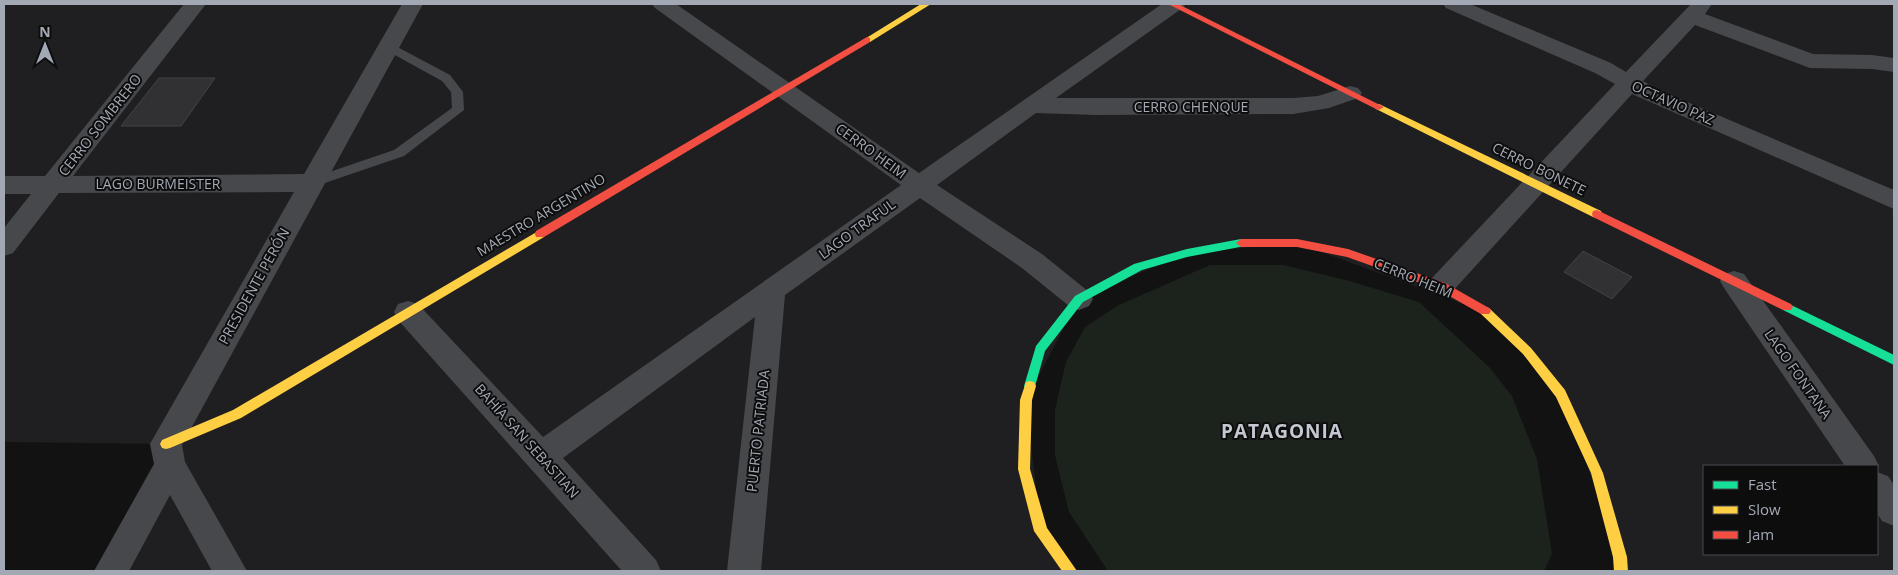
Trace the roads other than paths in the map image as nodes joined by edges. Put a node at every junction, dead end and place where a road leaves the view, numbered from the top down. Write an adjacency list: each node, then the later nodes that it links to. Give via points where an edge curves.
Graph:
1 (195, 4): 17 (street, CERRO SOMBRERO)
2 (412, 4): 8 (street, PRESIDENTE PERÓN)
3 (662, 4): 11 (street, CERRO HEIM)
4 (927, 4): 11 (street, MAESTRO ARGENTINO)
5 (1173, 4): 12 (street, CERRO BONETE); 13 (street, LAGO TRAFUL)
6 (1453, 4): 10 (street, OCTAVIO PAZ, via 1603,68)
7 (1696, 10): 9 (street, via 1810,61); 10 (street)
8 (388, 46): 14 (street, PRESIDENTE PERÓN); 14 (lane, via 454,85 460,100 458,110 399,153)
9 (1894, 65)
10 (1627, 83): 15 (street); 19 (street, OCTAVIO PAZ)
11 (783, 88): 18 (street, CERRO HEIM); 25 (street, MAESTRO ARGENTINO)
12 (1350, 93): 13 (street, CERRO CHENQUE, via 1321,103 1293,106); 15 (street, CERRO BONETE)
13 (1031, 105): 18 (street, LAGO TRAFUL)
14 (311, 183): 17 (street, LAGO BURMEISTER); 27 (street, PRESIDENTE PERÓN)
15 (1534, 183): 21 (street, CERRO BONETE); 22 (street)
16 (4, 185): 17 (street, LAGO BURMEISTER)
17 (52, 185): 20 (street, CERRO SOMBRERO)
18 (918, 185): 23 (street, LAGO TRAFUL); 24 (street, CERRO HEIM, via 1032,261)
19 (1894, 200)
20 (4, 246)
21 (1734, 281): 26 (street, CERRO BONETE); 29 (street, LAGO FONTANA)
22 (1441, 286): 24 (street, CERRO HEIM, via 1348,253 1297,243 1247,242 1187,253 1138,268); 37 (street, CERRO HEIM, via 1488,313 1527,351 1560,394 1597,474)
23 (772, 290): 28 (street, LAGO TRAFUL); 35 (street, PUERTO PATRIADA)
24 (1079, 299): 36 (street, CERRO HEIM, via 1040,349 1026,400 1024,469 1041,531)
25 (408, 312): 27 (street, MAESTRO ARGENTINO); 28 (street, BAHÍA SAN SEBASTIAN)
26 (1894, 360)
27 (168, 454): 32 (street, PRESIDENTE PERÓN); 33 (street)
28 (541, 456): 34 (street, BAHÍA SAN SEBASTIAN)
29 (1862, 465)
30 (1878, 487): 31 (street)
31 (1894, 511)
32 (111, 571)
33 (230, 571)
34 (644, 571)
35 (744, 571)
36 (1070, 571)
37 (1621, 571)

